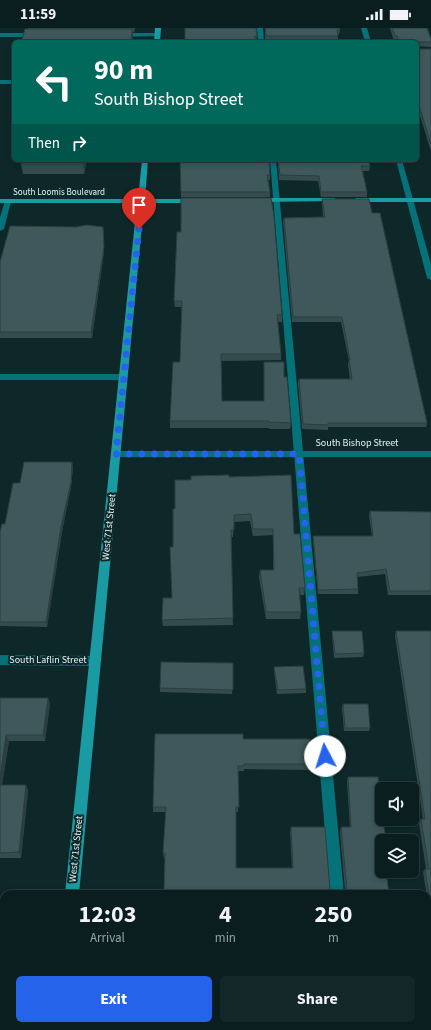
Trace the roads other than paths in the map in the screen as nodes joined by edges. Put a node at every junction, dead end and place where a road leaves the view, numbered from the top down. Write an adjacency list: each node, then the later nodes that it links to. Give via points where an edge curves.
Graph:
1 (158, 28): 7 (main road)
2 (260, 28): 9 (street)
3 (364, 28): 10 (street)
4 (0, 35): 5 (street)
5 (46, 35)
6 (116, 35): 7 (street)
7 (158, 35): 8 (main road)
8 (157, 40)
9 (261, 40)
10 (367, 40)
11 (0, 82): 12 (street)
12 (12, 82)
13 (146, 162): 21 (main road, West 71st Street)
14 (273, 162): 17 (street)
15 (400, 162): 18 (street)
16 (247, 200): 17 (main road)
17 (277, 200): 18 (main road); 28 (street)
18 (410, 200): 19 (main road); 24 (street)
19 (431, 200)
20 (4, 201): 21 (main road, South Loomis Boulevard); 23 (street)
21 (142, 201): 22 (main road, South Loomis Boulevard); 26 (main road, West 71st Street)
22 (202, 201)
23 (0, 229)
24 (431, 278)
25 (0, 377): 26 (street)
26 (124, 377): 27 (main road, West 71st Street)
27 (116, 454): 28 (street, South Bishop Street); 31 (main road, West 71st Street)
28 (299, 454): 29 (street, South Bishop Street); 33 (street)
29 (431, 454)
30 (0, 660): 31 (street, South Laflin Street)
31 (95, 661): 32 (main road, West 71st Street)
32 (72, 890)
33 (337, 890)

